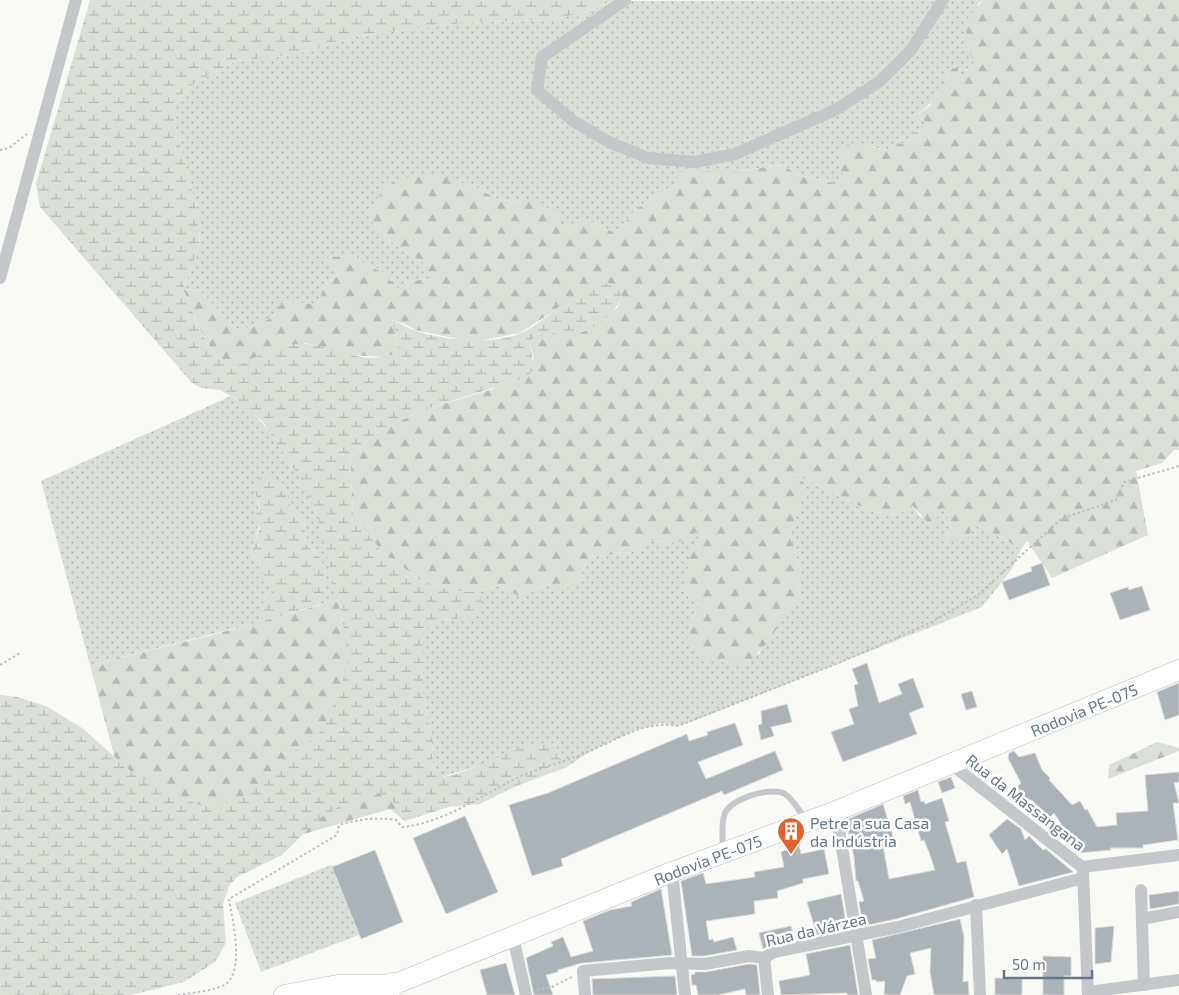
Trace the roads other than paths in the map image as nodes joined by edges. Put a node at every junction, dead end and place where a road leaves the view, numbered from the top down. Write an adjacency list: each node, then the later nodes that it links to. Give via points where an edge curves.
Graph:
1 (76, 0): 4 (street)
2 (625, 0): 3 (street, via 542,57 537,90 573,121 610,142 648,158 695,162 735,154 835,110 879,82 911,50)
3 (944, 0)
4 (0, 278)
5 (1179, 670): 6 (main road, Rodovia PE-075)
6 (950, 764): 7 (main road, Rodovia PE-075); 12 (street, Rua da Massangana)
7 (836, 810): 8 (main road, Rodovia PE-075); 18 (street)
8 (808, 821): 9 (main road, Rodovia PE-075); 9 (lane, via 787,795 776,790 764,792 727,808 723,816)
9 (723, 853): 11 (main road, Rodovia PE-075)
10 (1179, 855): 12 (street, Rua da Várzea)
11 (672, 872): 17 (main road, Rodovia PE-075); 20 (street)
12 (1083, 872): 14 (street, Rua da Várzea); 24 (street)
13 (1141, 890): 16 (street)
14 (976, 905): 18 (street, Rua da Várzea); 32 (street)
15 (1179, 912): 16 (street)
16 (1142, 919): 22 (street)
17 (514, 937): 23 (main road, Rodovia PE-075); 25 (street)
18 (856, 937): 19 (street, Rua da Várzea, via 774,952); 31 (street)
19 (764, 958): 20 (street, Rua da Várzea, via 749,956 705,964); 30 (street)
20 (682, 964): 28 (street, Rua da Várzea, via 583,971); 29 (street)
21 (1179, 980): 22 (street)
22 (1144, 985): 24 (street)
23 (384, 990): 26 (main road, Rodovia PE-075, via 338,986); 27 (main road)
24 (1088, 993)
25 (525, 994)
26 (284, 995)
27 (366, 995)
28 (585, 995)
29 (685, 995)
30 (768, 995)
31 (866, 995)
32 (980, 995)

